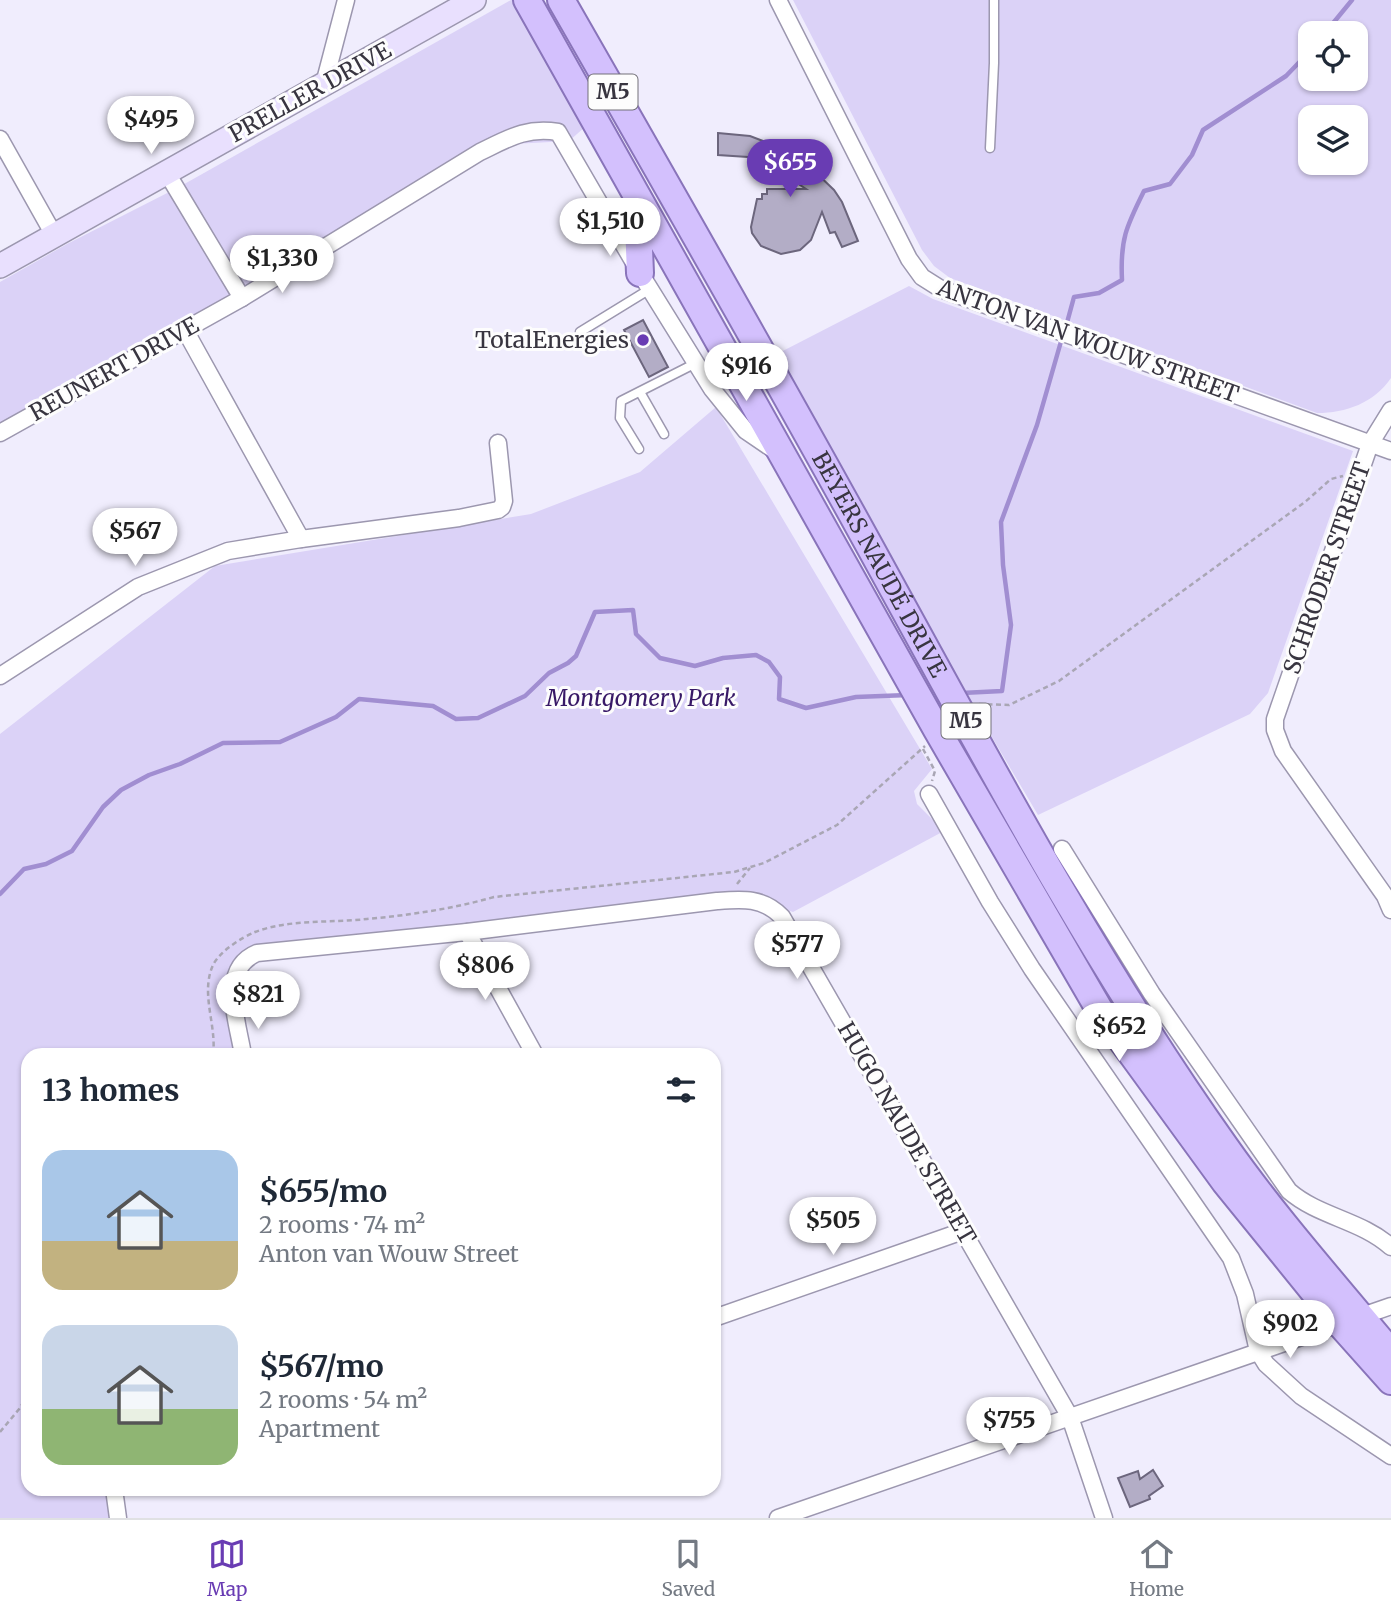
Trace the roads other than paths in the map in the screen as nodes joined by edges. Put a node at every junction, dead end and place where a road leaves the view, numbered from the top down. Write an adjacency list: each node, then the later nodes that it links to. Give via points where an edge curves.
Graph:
1 (346, 0): 7 (street)
2 (474, 0): 7 (main road, PRELLER DRIVE)
3 (527, 0): 12 (main road, BEYERS NAUDÉ DRIVE / M5)
4 (561, 0): 14 (main road, BEYERS NAUDÉ DRIVE / M5)
5 (778, 0): 29 (street, ANTON VAN WOUW STREET, via 922,277 941,289)
6 (995, 0): 10 (lane)
7 (324, 84): 11 (main road, PRELLER DRIVE)
8 (558, 132): 17 (street, BEYERS NAUDÉ DRIVE); 18 (street, REUNERT DRIVE, via 522,132 481,152)
9 (0, 139): 13 (street)
10 (990, 148)
11 (167, 173): 13 (main road, PRELLER DRIVE); 18 (street)
12 (636, 195): 16 (main road, BEYERS NAUDÉ DRIVE / M5); 17 (main road)
13 (54, 235): 15 (main road, PRELLER DRIVE)
14 (709, 259): 16 (main road); 21 (main road, BEYERS NAUDÉ DRIVE / M5)
15 (0, 266)
16 (681, 275): 23 (main road, BEYERS NAUDÉ DRIVE / M5)
17 (645, 281): 20 (lane); 22 (street, BEYERS NAUDÉ DRIVE)
18 (242, 298): 19 (street, REUNERT DRIVE)
19 (185, 330): 26 (street, REUNERT DRIVE); 33 (street)
20 (580, 332)
21 (764, 357): 23 (main road); 45 (main road, BEYERS NAUDÉ DRIVE / M5, via 1104,963 1227,1150)
22 (696, 363): 24 (lane); 32 (street, BEYERS NAUDÉ DRIVE, via 746,431)
23 (736, 372): 32 (main road, BEYERS NAUDÉ DRIVE / M5)
24 (640, 391): 27 (lane); 30 (lane, via 621,401 620,408)
25 (1391, 410): 29 (street, SCHRODER STREET)
26 (0, 433)
27 (664, 434)
28 (498, 443): 33 (street, via 504,501 498,510)
29 (1370, 444): 31 (street, ANTON VAN WOUW STREET); 37 (street, SCHRODER STREET, via 1275,730 1283,751)
30 (639, 449)
31 (1391, 451)
32 (783, 457): 45 (main road, BEYERS NAUDÉ DRIVE / M5, via 930,740 1099,1009 1224,1182)
33 (301, 539): 34 (street, via 228,551 138,587)
34 (0, 676)
35 (929, 794): 46 (street, via 1031,969 1231,1258)
36 (1062, 849): 42 (street, via 1152,994 1289,1191 1310,1206 1360,1226)
37 (1389, 900)
38 (467, 932): 39 (street, HUGO NAUDE STREET, via 257,953 242,962 234,990); 40 (street); 41 (street, HUGO NAUDE STREET, via 731,900 752,900 772,907 782,917)
39 (242, 1048)
40 (531, 1048)
41 (963, 1231): 44 (street); 49 (street, HUGO NAUDE STREET)
42 (1391, 1248)
43 (1391, 1306): 45 (street)
44 (721, 1316)
45 (1351, 1321): 46 (street); 47 (main road, BEYERS NAUDÉ DRIVE / M5); 48 (main road, BEYERS NAUDÉ DRIVE / M5)
46 (1258, 1351): 49 (street); 50 (street, via 1301,1396)
47 (1391, 1353)
48 (1391, 1381)
49 (1070, 1417): 53 (street); 54 (street, HUGO NAUDE STREET)
50 (1391, 1456)
51 (115, 1496): 52 (street)
52 (118, 1518)
53 (778, 1518)
54 (1104, 1518)

